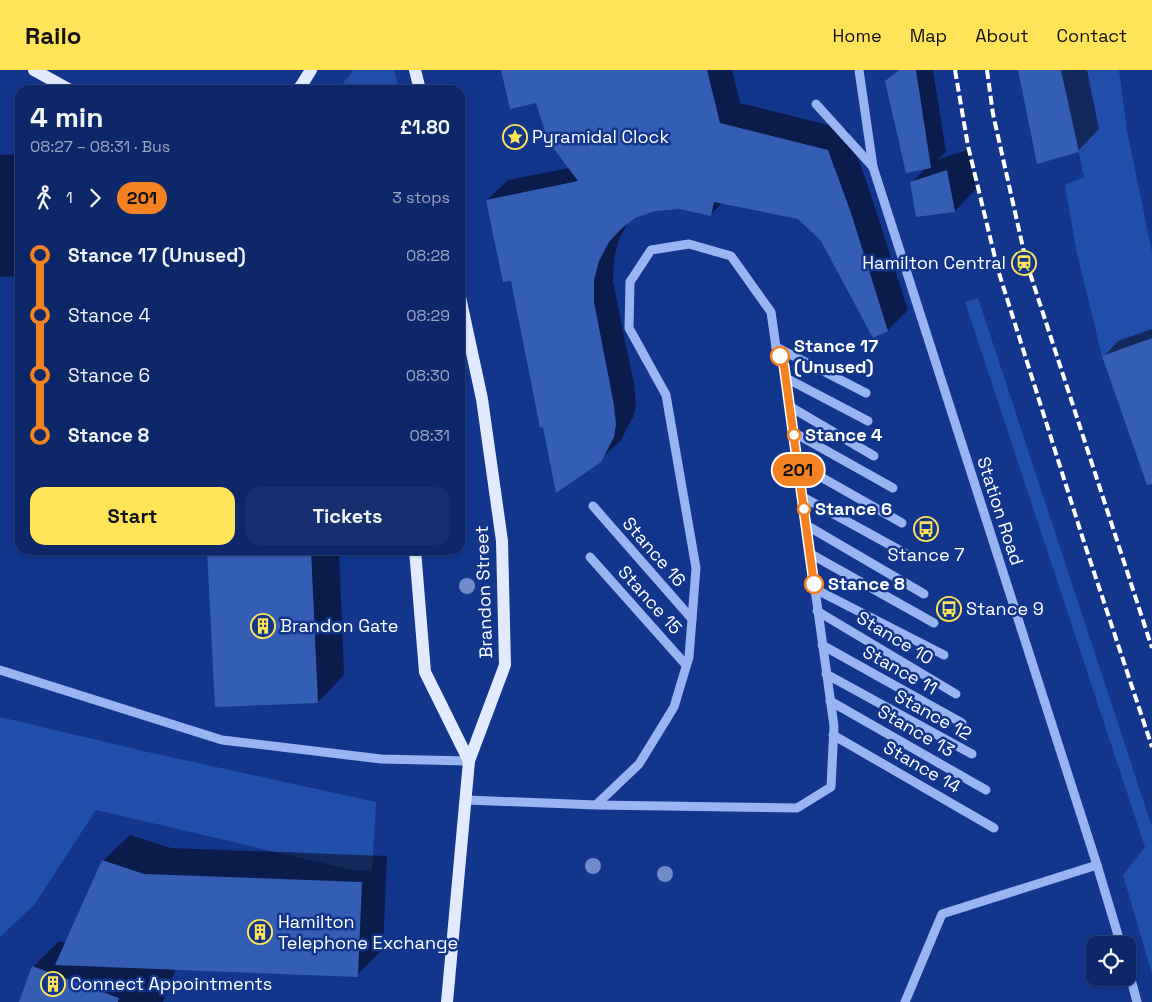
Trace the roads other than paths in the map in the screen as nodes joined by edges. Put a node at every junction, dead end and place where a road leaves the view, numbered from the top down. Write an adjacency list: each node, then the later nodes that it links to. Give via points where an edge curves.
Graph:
1 (34, 70): 5 (main road)
2 (311, 70): 6 (main road)
3 (415, 70): 7 (main road)
4 (859, 70): 9 (street)
5 (61, 85)
6 (302, 85)
7 (419, 85)
8 (816, 104): 9 (street, Station Road)
9 (873, 167): 48 (street, Station Road)
10 (465, 320): 43 (main road, Brandon Street, via 482,399 502,541 506,665)
11 (776, 347): 12 (street); 13 (street); 31 (street, via 771,312 731,256 689,244 652,250 630,282 629,328 666,395 696,568)
12 (786, 378): 14 (street); 15 (street)
13 (866, 393)
14 (789, 406): 16 (street); 17 (street)
15 (868, 421)
16 (793, 432): 18 (street); 19 (street)
17 (874, 456)
18 (798, 464): 20 (street); 22 (street)
19 (893, 488)
20 (802, 496): 23 (street); 27 (street)
21 (592, 506): 31 (street, Stance 16)
22 (902, 523)
23 (806, 525): 24 (street); 29 (street)
24 (809, 553): 28 (street); 32 (street)
25 (416, 555): 43 (main road, via 425,672)
26 (590, 557): 35 (street, Stance 15)
27 (912, 557)
28 (815, 589): 30 (street); 34 (street)
29 (924, 594)
30 (817, 611): 33 (street); 38 (street, Stance 10)
31 (692, 618): 35 (street)
32 (934, 623)
33 (822, 645): 37 (street); 40 (street, Stance 11)
34 (944, 656)
35 (686, 665): 46 (street, via 674,707 639,764)
36 (0, 670): 43 (street, via 222,740 381,759)
37 (826, 674): 39 (street); 42 (street, Stance 12)
38 (956, 694)
39 (830, 701): 41 (street); 44 (street, Stance 13)
40 (962, 723)
41 (833, 735): 46 (street, via 831,787 797,808); 47 (street, Stance 14)
42 (972, 754)
43 (470, 761): 45 (main road, Brandon Street)
44 (986, 790)
45 (467, 800): 46 (street); 51 (main road, Brandon Street)
46 (596, 805)
47 (994, 828)
48 (1097, 865): 49 (street, Station Road); 52 (street, via 942,914)
49 (1118, 936)
50 (1133, 986): 53 (street)
51 (448, 1002)
52 (905, 1002)
53 (1137, 1002)

